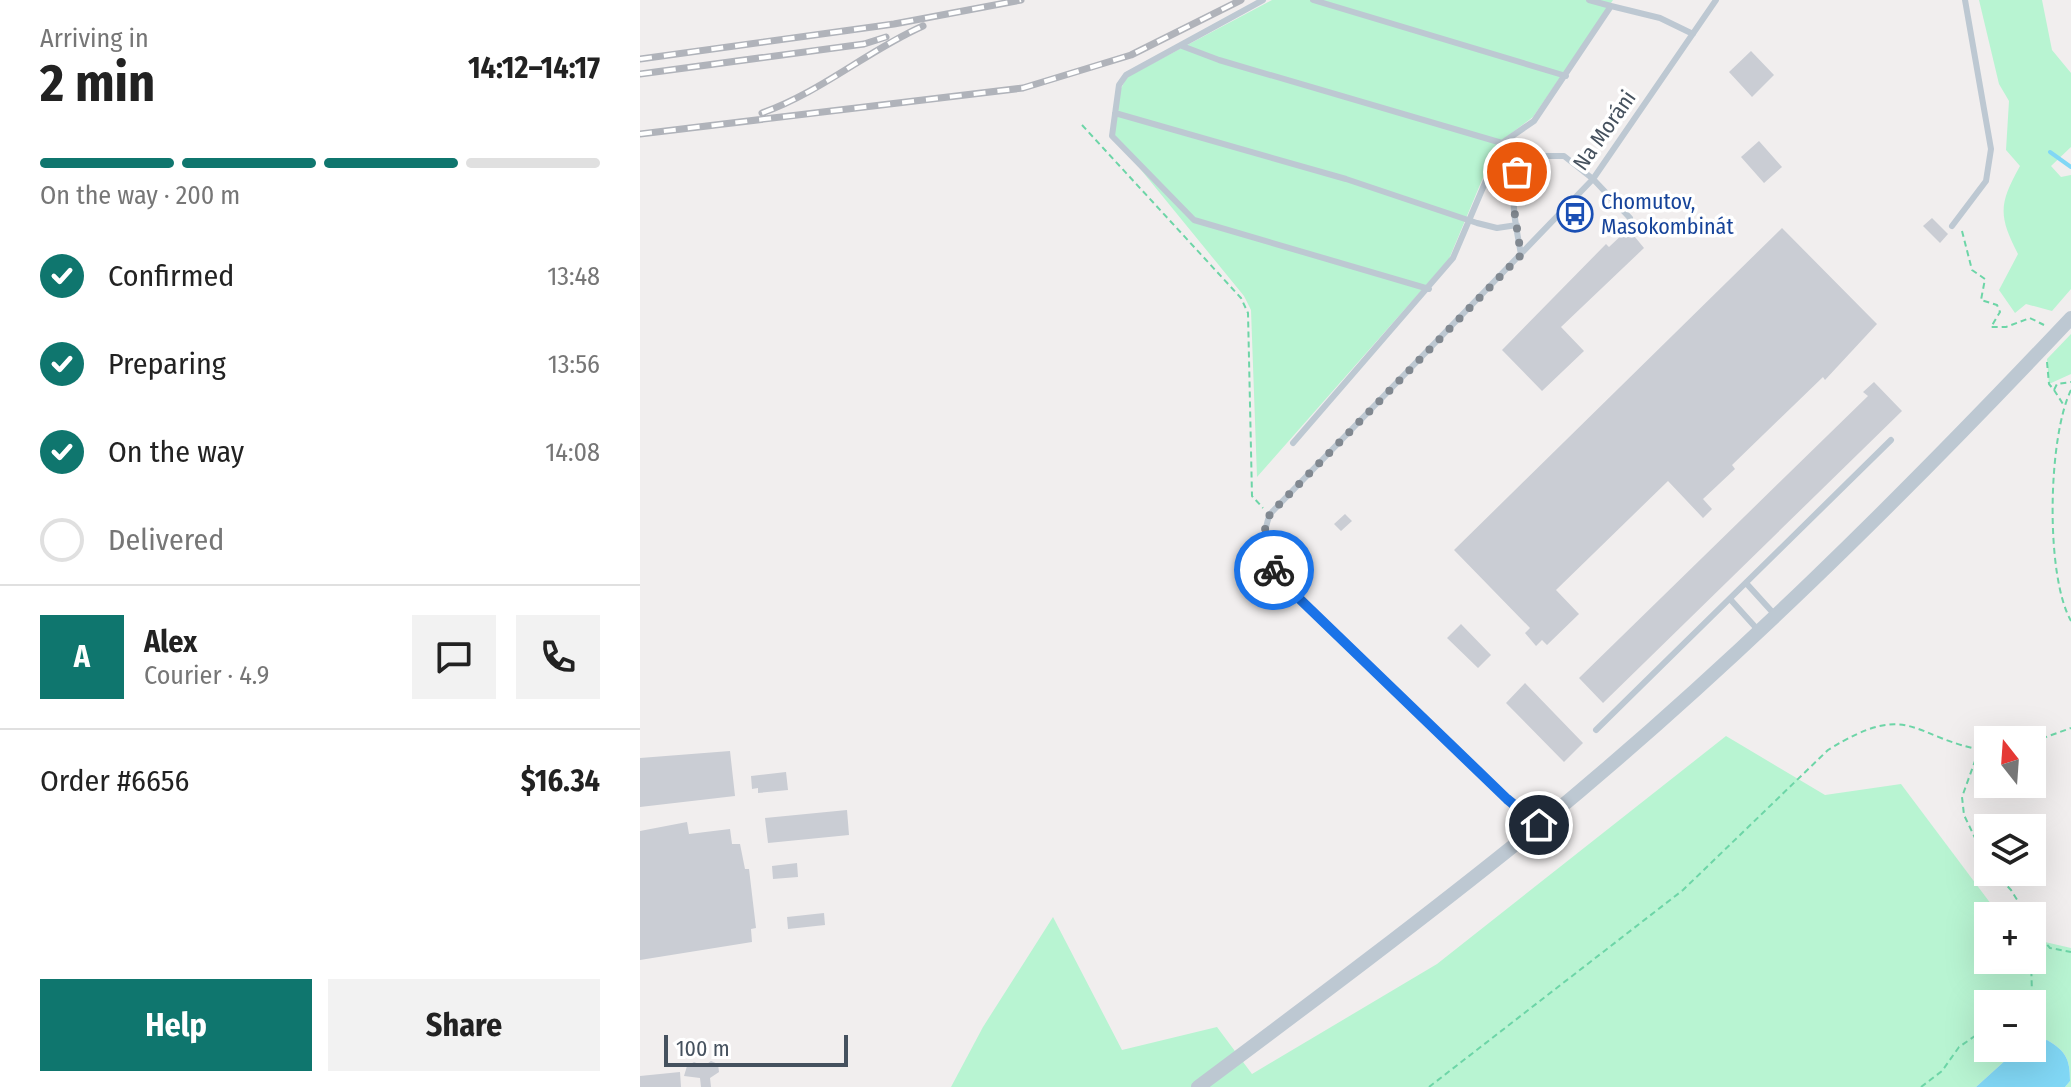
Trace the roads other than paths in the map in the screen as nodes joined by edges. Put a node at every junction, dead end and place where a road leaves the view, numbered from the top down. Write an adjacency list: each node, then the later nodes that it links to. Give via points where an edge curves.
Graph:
1 (1263, 0): 8 (lane)
2 (1313, 0): 9 (lane)
3 (1589, 0): 6 (lane)
4 (1716, 0): 7 (lane, Na Moráni)
5 (1965, 0): 16 (lane, via 1991,149 1986,181)
6 (1611, 6): 7 (lane, via 1660,18); 9 (lane)
7 (1693, 34): 12 (lane, Na Moráni)
8 (1182, 46): 10 (lane, via 1126,75); 11 (lane)
9 (1566, 76): 11 (lane, via 1534,121)
10 (1115, 113): 14 (lane, via 1346,179); 18 (lane, via 1112,136 1194,220)
11 (1502, 143): 14 (lane)
12 (1593, 179): 13 (lane); 15 (lane, via 1564,156 1534,156 1517,172); 17 (lane, Na Moráni)
13 (1630, 218)
14 (1469, 221): 15 (lane, via 1497,228); 18 (lane, via 1453,258)
15 (1517, 225): 17 (lane)
16 (1952, 226)
17 (1521, 255): 27 (lane, Na Moráni, via 1270,514 1263,531 1265,556 1282,582)
18 (1429, 289): 21 (lane)
19 (2071, 318): 24 (street, via 1895,501)
20 (1891, 440): 22 (lane)
21 (1293, 443)
22 (1746, 583): 23 (lane); 24 (lane)
23 (1730, 599): 25 (lane); 26 (lane)
24 (1775, 615): 25 (street)
25 (1758, 630): 27 (street)
26 (1596, 730)
27 (1539, 825): 28 (street)
28 (1198, 1087)

